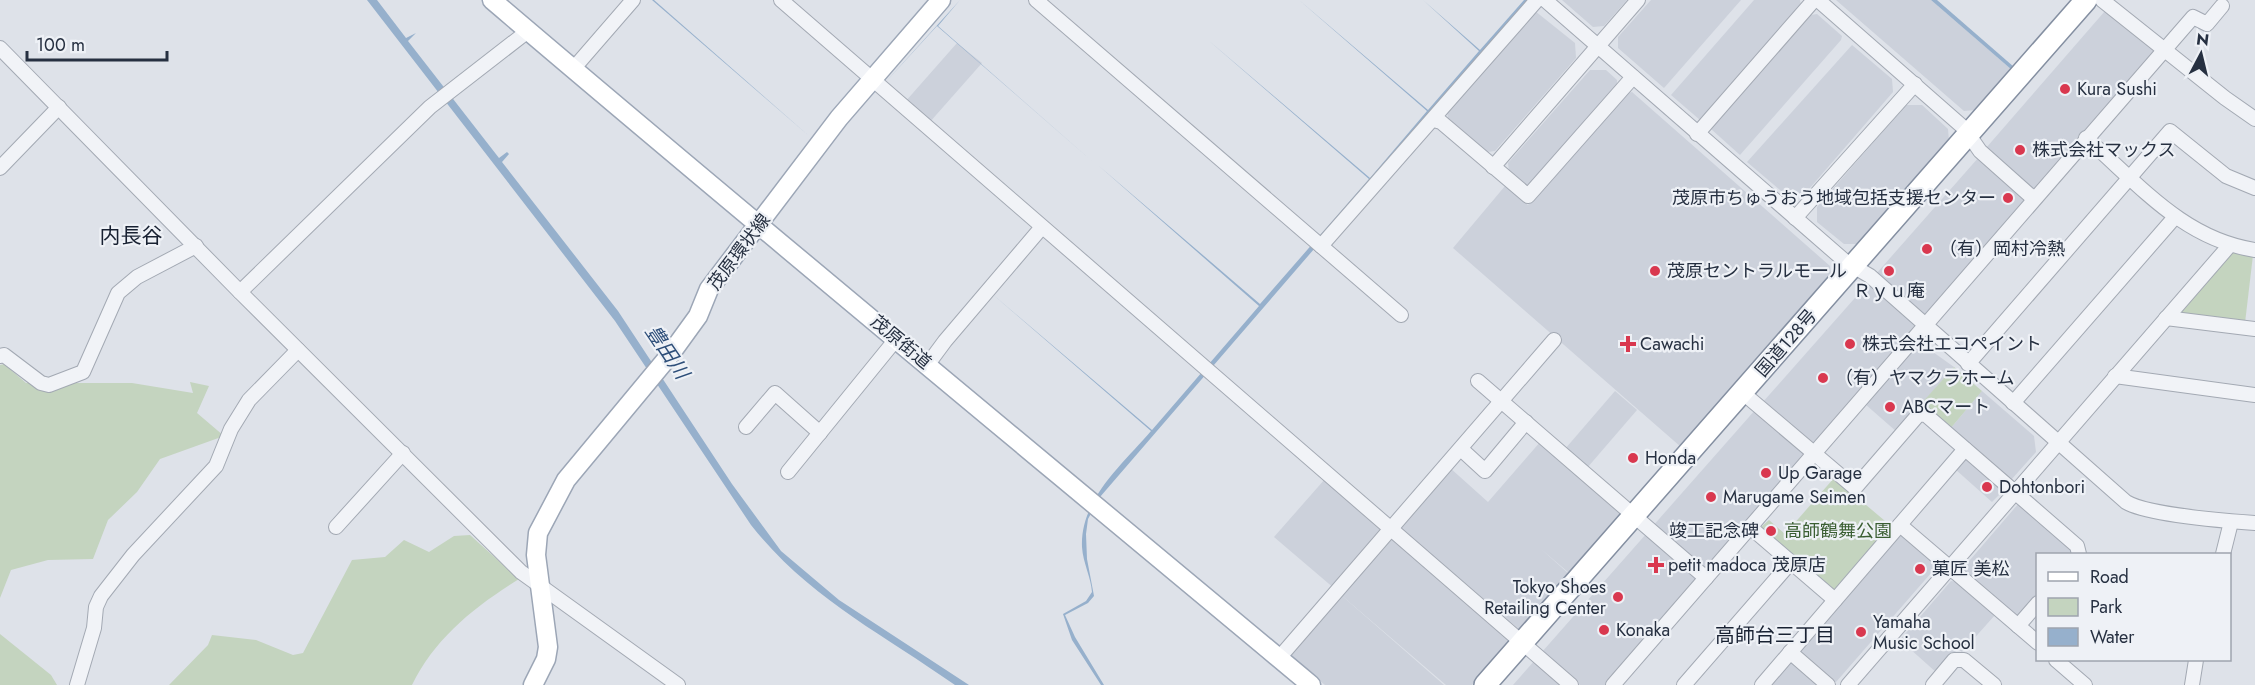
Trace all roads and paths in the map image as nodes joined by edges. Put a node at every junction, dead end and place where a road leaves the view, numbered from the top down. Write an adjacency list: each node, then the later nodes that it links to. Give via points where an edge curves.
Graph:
1 (492, 0): 13 (main road, 茂原街道)
2 (633, 0): 17 (street)
3 (780, 0): 19 (street)
4 (941, 0): 19 (main road, 茂原環状線)
5 (1036, 0): 37 (street)
6 (1537, 0): 23 (street)
7 (1545, 0): 14 (street)
8 (1638, 0): 14 (street)
9 (1816, 0): 20 (street); 24 (street)
10 (2086, 0): 26 (highway, 国道128号)
11 (2102, 0): 16 (street); 26 (highway, 国道128号)
12 (2222, 6): 16 (street, via 2207,24 2193,17)
13 (528, 31): 17 (main road, 茂原街道); 41 (street, via 430,107)
14 (1598, 45): 18 (street); 27 (street)
15 (0, 48): 21 (street)
16 (2165, 50): 22 (street); 25 (street)
17 (574, 68): 34 (main road, 茂原街道)
18 (1633, 77): 24 (street); 27 (street, via 1528,196)
19 (871, 79): 34 (main road, 茂原環状線); 35 (street)
20 (1915, 84): 26 (street); 33 (street)
21 (59, 107): 28 (street); 36 (street)
22 (2255, 119)
23 (1434, 120): 27 (street); 37 (street)
24 (1697, 134): 33 (street)
25 (2086, 138): 29 (street); 31 (street)
26 (1971, 139): 31 (street); 40 (highway, 国道128号)
27 (1493, 166)
28 (0, 168)
29 (2130, 176): 30 (street, via 2170,131 2226,176); 32 (street); 51 (street)
30 (2255, 188)
31 (2034, 200): 44 (street)
32 (2175, 217): 38 (street); 57 (street)
33 (1795, 218): 40 (street)
34 (759, 225): 46 (main road, 茂原街道); 80 (main road, 茂原環状線, via 709,289 698,316 669,357 566,480 538,533 536,555)
35 (1042, 227): 50 (street); 74 (street)
36 (196, 246): 41 (street); 49 (street, via 137,277 118,293 83,372 49,385)
37 (1321, 246): 42 (street)
38 (2229, 246): 39 (street); 43 (street)
39 (2255, 250)
40 (1859, 269): 44 (street); 55 (highway, 国道128号)
41 (240, 292): 48 (street)
42 (1401, 315)
43 (2166, 318): 45 (street); 52 (street)
44 (1925, 326): 51 (street); 65 (street)
45 (2255, 329)
46 (897, 338): 50 (main road, 茂原街道); 60 (street)
47 (1554, 340): 56 (street)
48 (298, 350): 64 (street); 90 (street, via 249,400 231,429 216,466 133,555 101,596)
49 (0, 356)
50 (928, 364): 87 (main road, 茂原街道)
51 (1968, 364): 57 (street)
52 (2115, 376): 54 (street); 61 (street)
53 (1478, 381): 56 (street)
54 (2255, 395)
55 (1747, 396): 65 (street); 68 (highway, 国道128号)
56 (1502, 401): 58 (street); 62 (street)
57 (2013, 403): 61 (street)
58 (1526, 422): 62 (street, via 1485,471); 68 (street)
59 (746, 427): 60 (street, via 775,393)
60 (820, 433): 66 (street)
61 (2056, 443): 67 (street); 69 (street, via 2132,505)
62 (1461, 449): 74 (street)
63 (1965, 449): 65 (street, via 1919,414 1855,488); 67 (street); 71 (street)
64 (403, 453): 72 (street); 80 (street, via 521,572)
65 (1814, 453): 73 (street)
66 (788, 472)
67 (2015, 491): 75 (street, via 2077,546); 78 (street)
68 (1638, 520): 79 (street); 85 (highway, 国道128号)
69 (2231, 522): 70 (street); 76 (street)
70 (2255, 523)
71 (1900, 525): 78 (street); 81 (street)
72 (336, 527)
73 (1750, 527): 77 (street); 79 (street)
74 (1391, 529): 85 (street); 87 (street)
75 (2079, 553)
76 (2223, 553)
77 (1791, 562): 81 (street); 98 (street)
78 (1949, 567): 83 (street); 101 (street)
79 (1706, 578): 97 (street)
80 (542, 588): 91 (main road, 茂原環状線, via 548,647); 92 (street)
81 (1835, 600): 86 (street)
82 (2036, 604): 83 (street)
83 (2018, 626): 84 (street)
84 (2036, 642)
85 (1527, 646): 94 (highway, 国道128号); 95 (highway, 国道128号); 96 (street)
86 (1790, 652): 99 (street); 100 (street)
87 (1279, 658): 93 (main road, 茂原街道)
88 (2057, 661): 104 (street)
89 (2196, 661): 105 (street)
90 (76, 685)
91 (533, 685)
92 (678, 685)
93 (1311, 685)
94 (1485, 685)
95 (1502, 685)
96 (1571, 685)
97 (1613, 685)
98 (1684, 685)
99 (1762, 685)
100 (1828, 685)
101 (1848, 685)
102 (1932, 685): 103 (street, via 1959,658)
103 (1994, 685)
104 (2084, 685)
105 (2192, 685)

